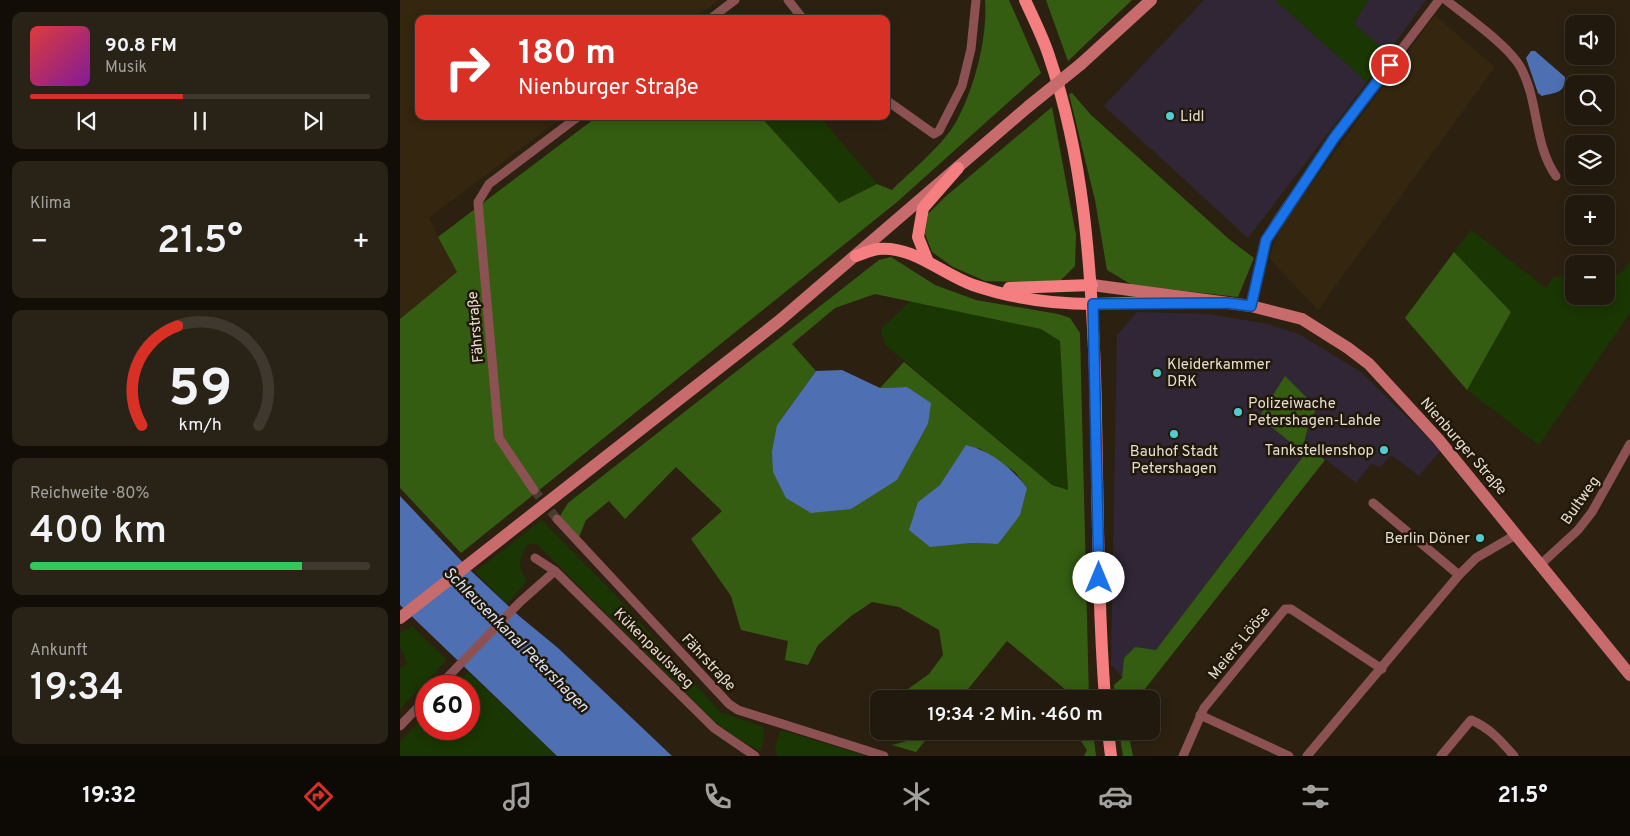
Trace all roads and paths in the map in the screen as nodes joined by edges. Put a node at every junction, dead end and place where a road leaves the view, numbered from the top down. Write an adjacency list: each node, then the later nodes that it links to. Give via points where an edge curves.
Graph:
1 (735, 0): 8 (street)
2 (788, 0): 9 (street)
3 (976, 0): 10 (street, via 971,48 962,86 940,131 934,134)
4 (1025, 0): 17 (main road, via 1049,55 1063,104 1081,191)
5 (1151, 0): 12 (main road, bridge)
6 (1439, 0): 20 (street, via 1334,138 1278,219 1266,240)
7 (1446, 0): 13 (street, via 1511,54 1522,70 1546,162)
8 (715, 15)
9 (800, 15)
10 (890, 103)
11 (574, 120): 22 (street, Fährstraße, via 489,184 478,202 499,438)
12 (958, 168): 14 (main road); 15 (main road, via 923,208 918,237)
13 (1556, 176)
14 (856, 256): 15 (main road, via 890,249); 30 (main road, via 728,363)
15 (928, 262): 16 (main road)
16 (973, 285): 17 (main road, via 1023,289); 19 (main road, via 1021,298)
17 (1092, 285): 18 (main road, Nienburger Straße); 19 (main road)
18 (1227, 303): 19 (main road, Nienburger Straße); 20 (main road, Nienburger Straße)
19 (1093, 304): 34 (main road, via 1099,617)
20 (1251, 306): 25 (main road, Nienburger Straße, via 1302,319 1369,364 1438,439)
21 (1630, 444): 27 (street, Bultweg, via 1592,512 1578,530)
22 (534, 490)
23 (1373, 503): 29 (street)
24 (557, 519): 40 (street, Fährstraße, via 729,704 738,710)
25 (1516, 534): 27 (main road, Nienburger Straße); 29 (street, via 1476,558)
26 (535, 558): 28 (street, Kükenpaulsweg)
27 (1541, 564): 33 (main road, Nienburger Straße)
28 (555, 571): 32 (street, via 520,602); 39 (street, Kükenpaulsweg, via 714,728)
29 (1459, 575): 31 (street)
30 (400, 618)
31 (1382, 669): 36 (street, Meiers Lööse, via 1291,609 1284,609); 44 (street)
32 (450, 675)
33 (1630, 675)
34 (1104, 690)
35 (415, 710): 37 (street)
36 (1200, 714): 42 (street, Meiers Lööse); 43 (street)
37 (400, 726)
38 (1109, 740): 41 (main road)
39 (755, 756)
40 (884, 756)
41 (1111, 756)
42 (1183, 756)
43 (1289, 756)
44 (1307, 756)
45 (1441, 756): 46 (street, via 1471,720 1494,734)
46 (1514, 756)

